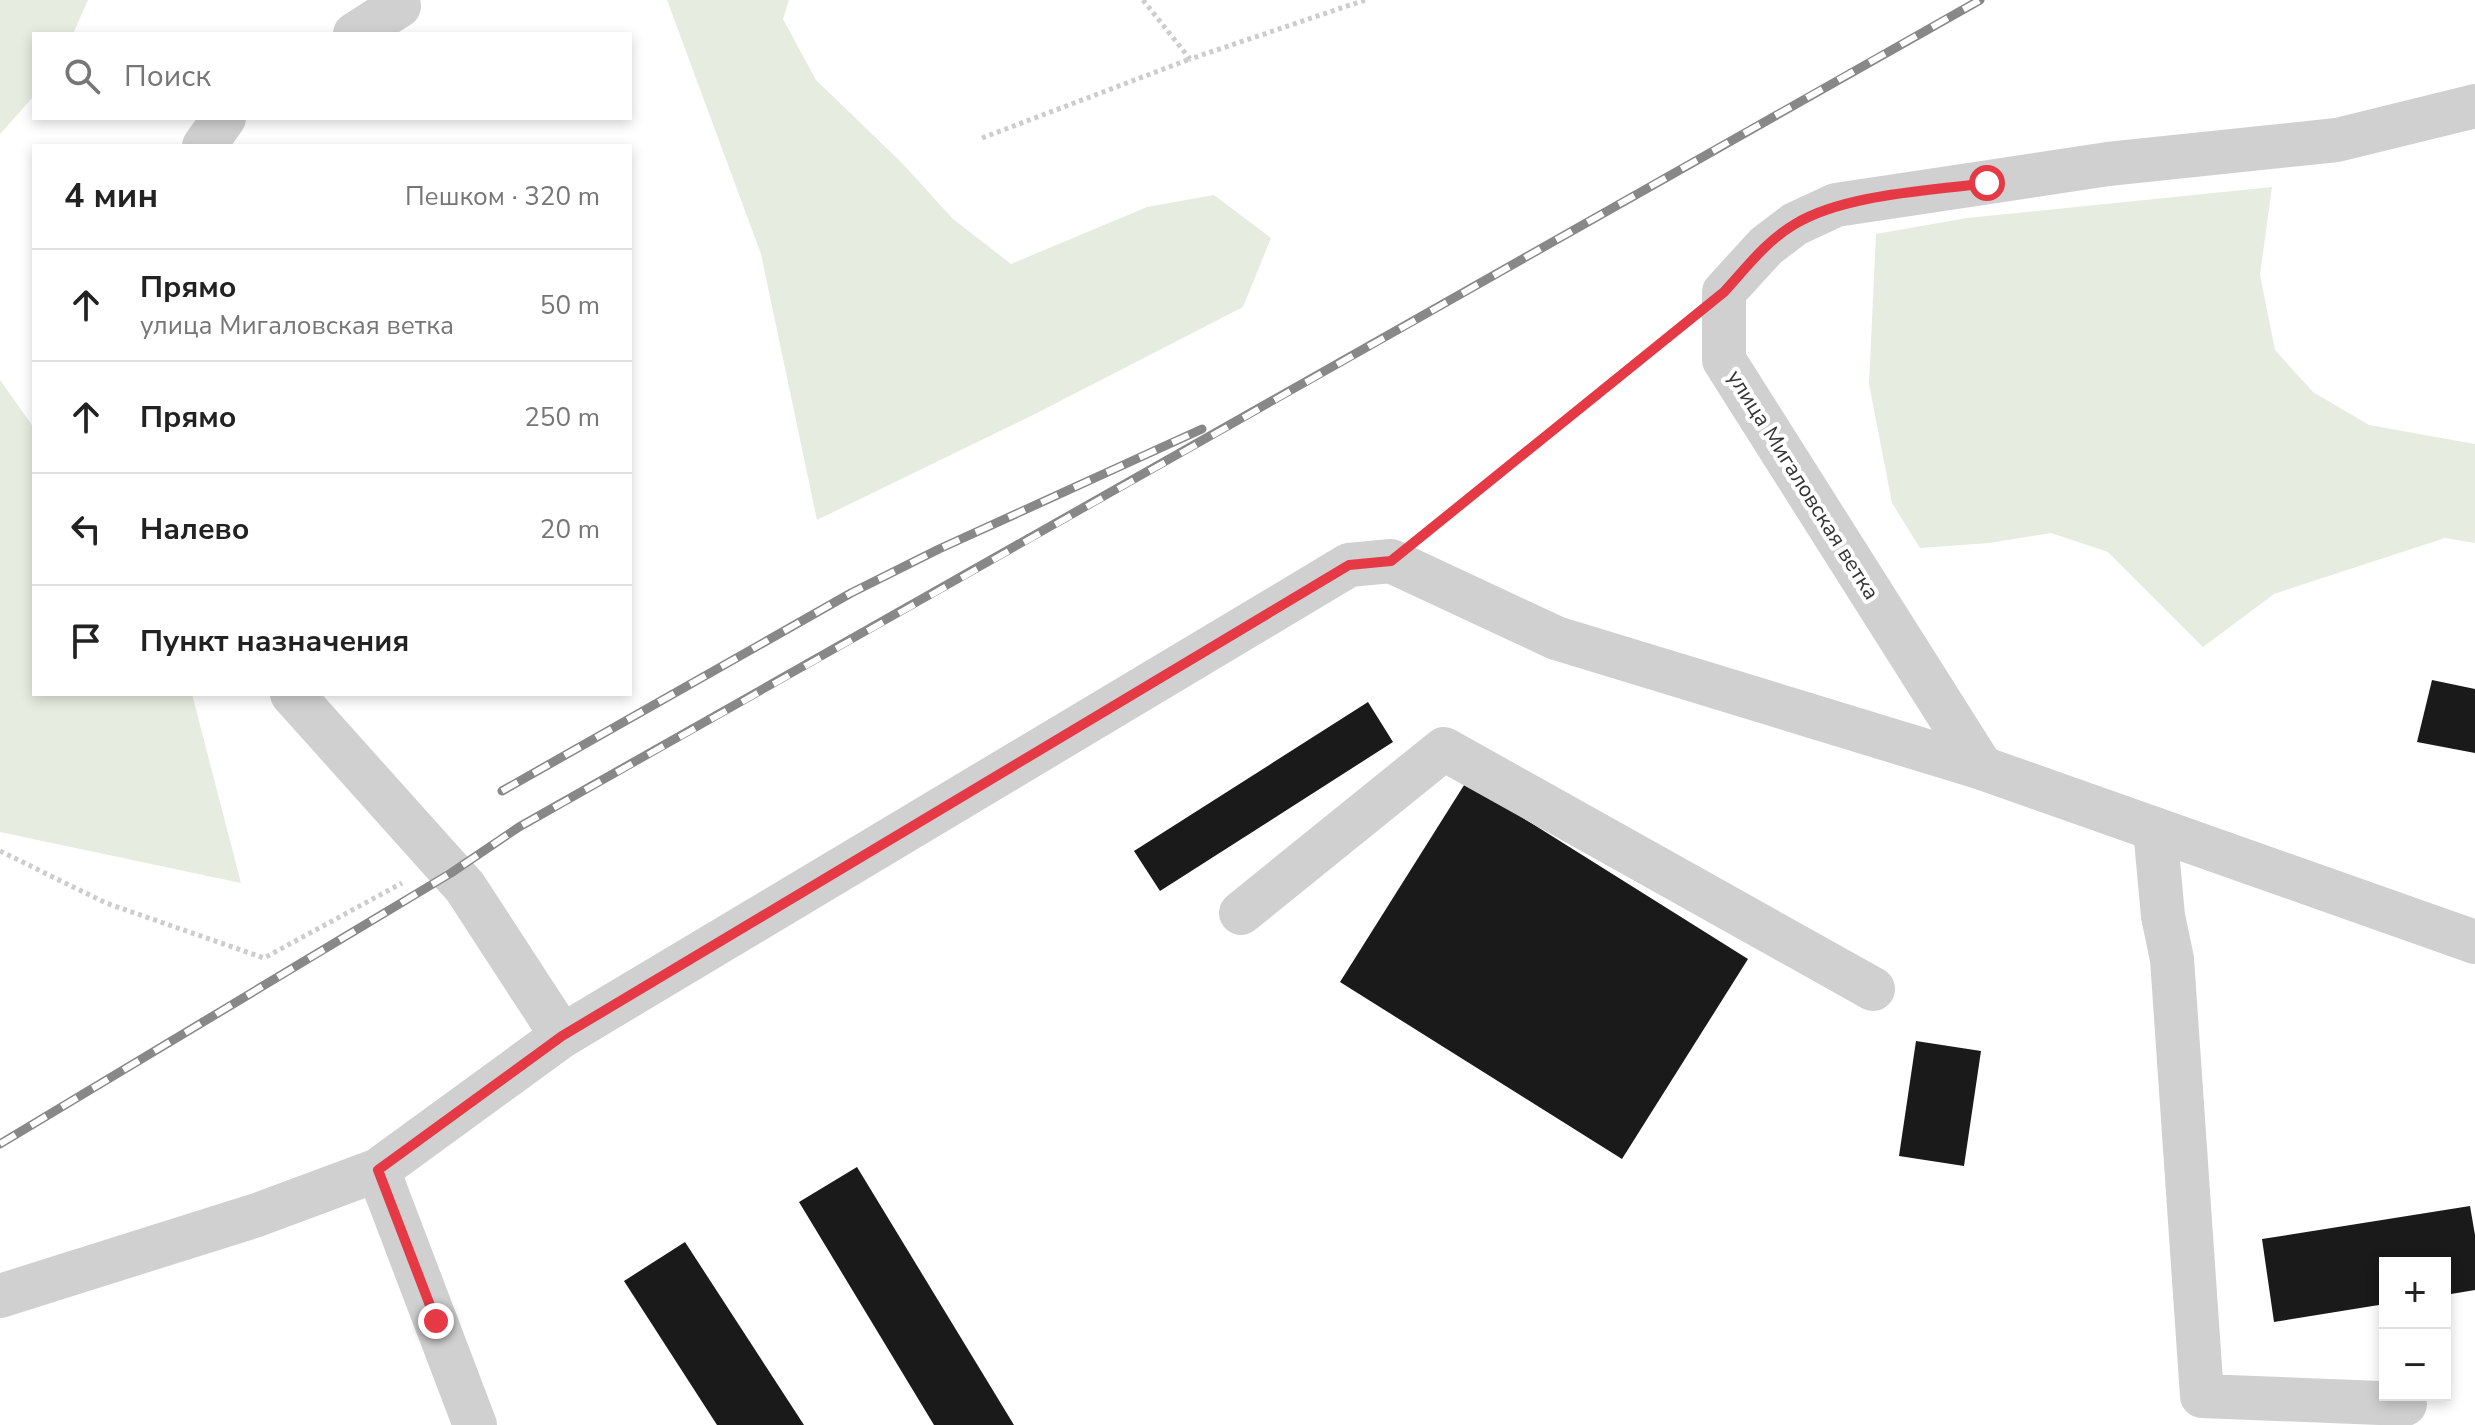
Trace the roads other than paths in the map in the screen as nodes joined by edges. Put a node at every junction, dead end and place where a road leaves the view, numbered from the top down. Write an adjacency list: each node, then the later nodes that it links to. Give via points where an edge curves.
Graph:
1 (399, 6): 2 (street)
2 (358, 32)
3 (2475, 106): 7 (street, улица Мигаловская ветка, via 2337,140 2108,164 1836,205 1795,224 1766,246 1724,292 1724,360)
4 (223, 120): 5 (street)
5 (205, 144)
6 (294, 696): 12 (street, via 465,887)
7 (1982, 768): 8 (street); 12 (street, via 1556,638 1391,561 1349,565)
8 (2155, 829): 10 (street); 15 (street, via 2172,959 2202,1396)
9 (1241, 913): 11 (street, via 1444,749)
10 (2475, 942)
11 (1873, 989)
12 (562, 1036): 13 (street)
13 (378, 1170): 14 (street, via 257,1215); 16 (street)
14 (0, 1296)
15 (2405, 1404)
16 (475, 1425)

